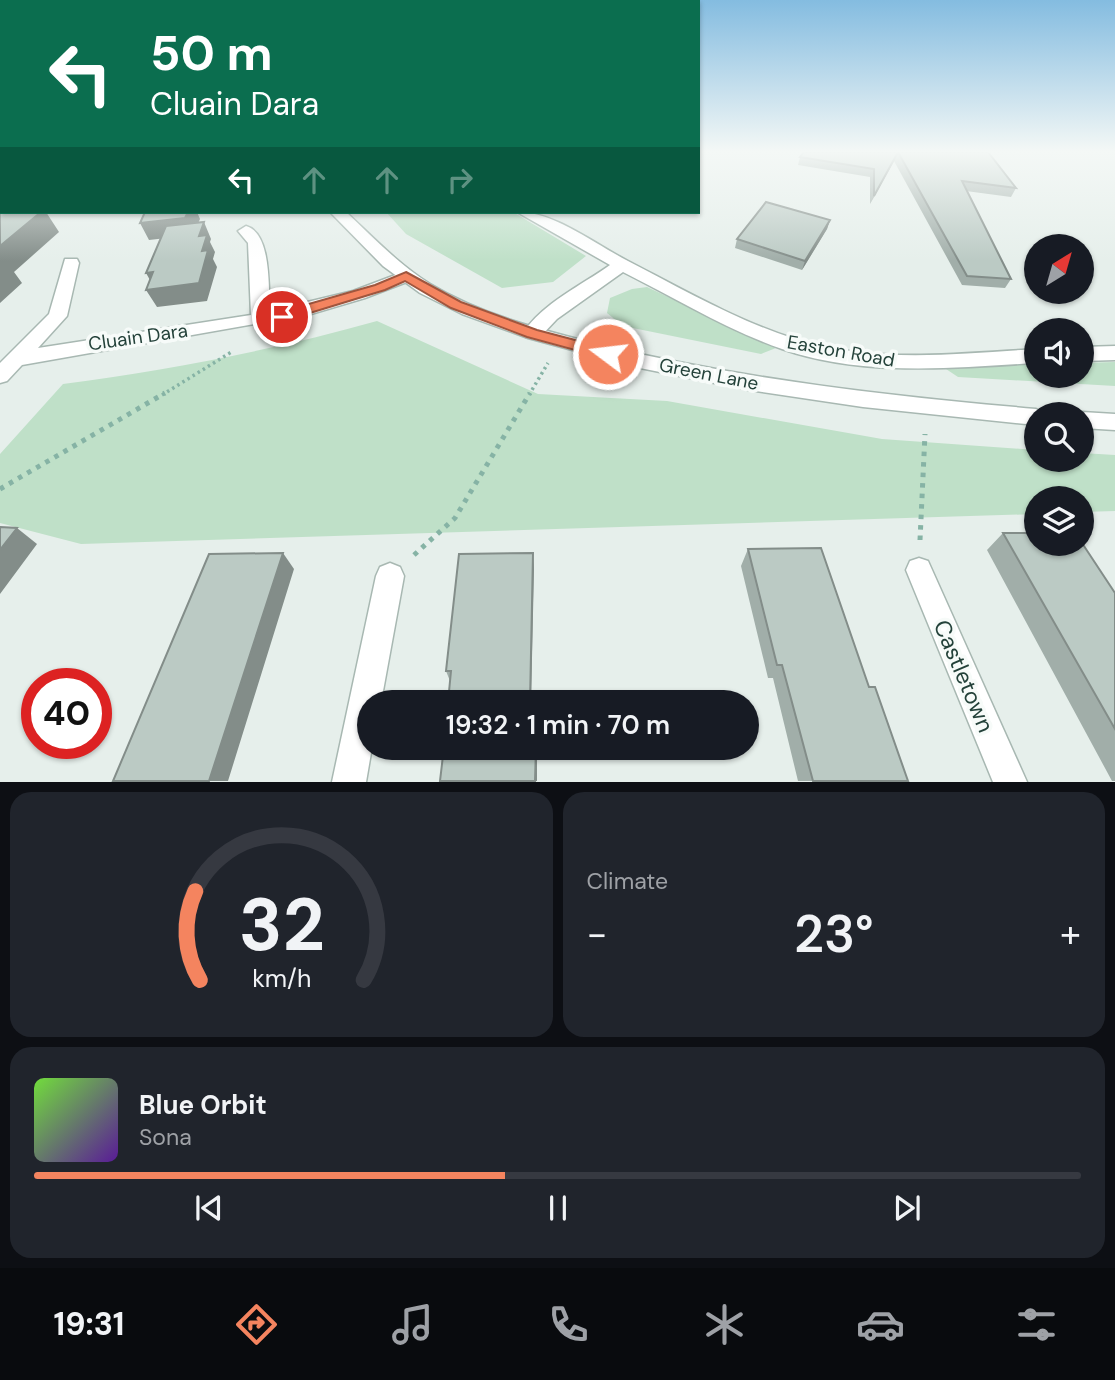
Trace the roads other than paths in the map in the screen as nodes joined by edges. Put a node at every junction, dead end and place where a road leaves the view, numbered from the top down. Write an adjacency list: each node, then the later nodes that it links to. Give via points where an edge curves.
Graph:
1 (339, 214): 6 (street, Green Lane)
2 (528, 214): 5 (street, Easton Road)
3 (246, 231): 7 (street, via 256,242)
4 (71, 263): 12 (street, via 58,316)
5 (622, 265): 8 (street, via 550,315); 11 (street, Easton Road, via 788,344 904,362)
6 (406, 276): 7 (street, Cluain Dara, via 380,288); 8 (street, Green Lane, via 456,305)
7 (261, 319): 12 (street, Cluain Dara, via 69,346)
8 (533, 333): 14 (street, Green Lane, via 729,380 886,404)
9 (1115, 353): 10 (street)
10 (1094, 354)
11 (1024, 357)
12 (15, 360): 13 (street)
13 (0, 376)
14 (1024, 416)
15 (1094, 421): 16 (street)
16 (1115, 422)
17 (919, 570): 20 (street, Castletown)
18 (390, 576): 19 (street)
19 (349, 782)
20 (1010, 782)

